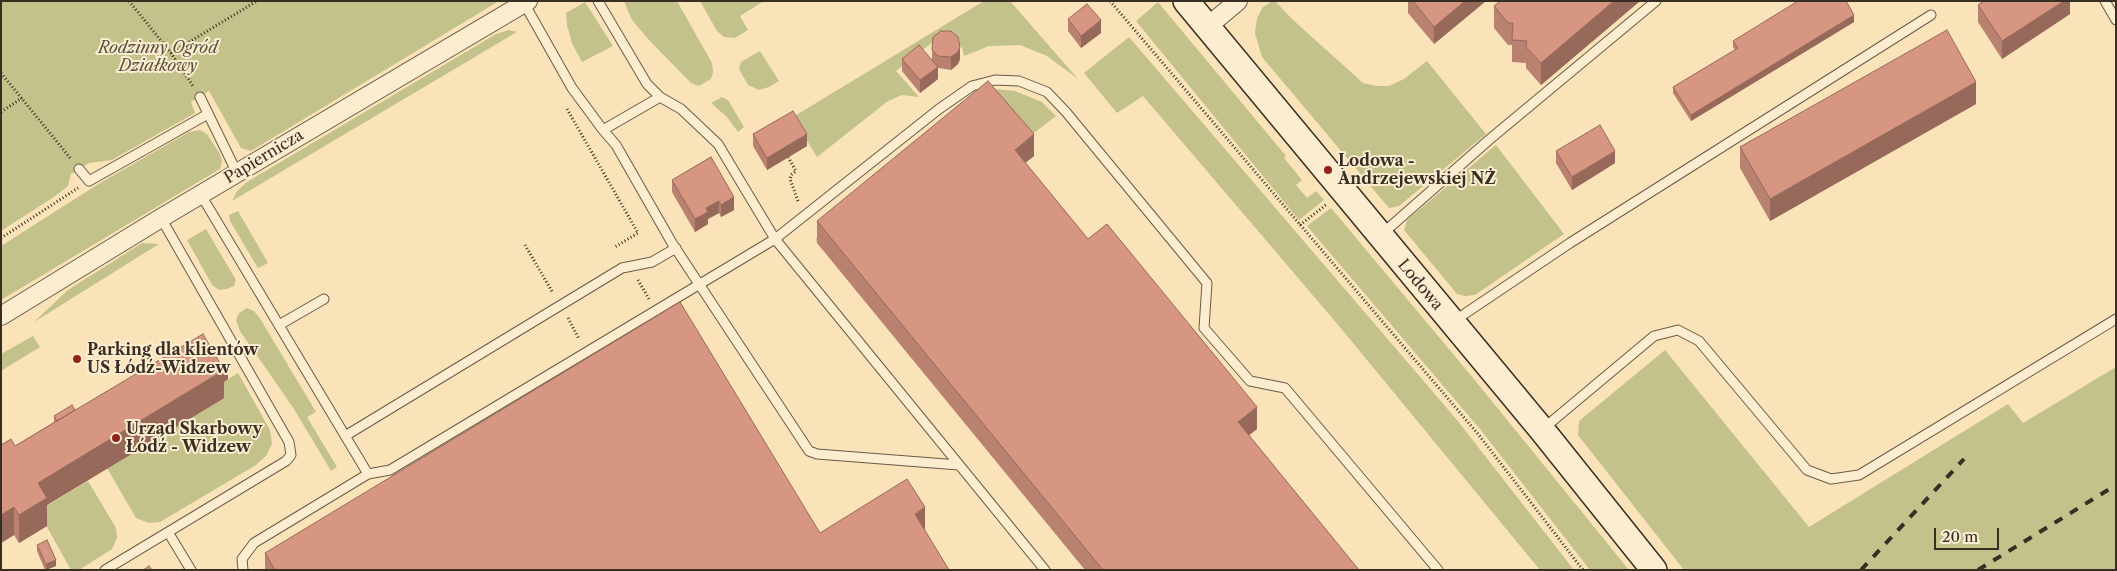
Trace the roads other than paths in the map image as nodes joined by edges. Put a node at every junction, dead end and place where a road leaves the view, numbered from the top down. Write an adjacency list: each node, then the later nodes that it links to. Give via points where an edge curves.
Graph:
1 (598, 1): 11 (lane, via 639,73)
2 (1186, 1): 9 (street, Lodowa)
3 (1238, 1): 9 (street)
4 (1656, 1): 18 (lane, via 1490,139)
5 (2105, 1): 8 (lane)
6 (526, 2): 13 (lane, via 572,88); 15 (street, Papiernicza)
7 (1931, 15): 25 (lane, via 1570,243)
8 (2116, 20)
9 (1207, 27): 18 (street, Lodowa)
10 (200, 97): 12 (lane)
11 (660, 97): 13 (lane); 19 (lane, via 681,109 718,144)
12 (208, 114): 14 (lane, via 89,181); 15 (lane)
13 (603, 130): 20 (lane, via 616,144)
14 (79, 169)
15 (237, 173): 16 (street, Papiernicza)
16 (201, 195): 17 (street, Papiernicza); 26 (lane)
17 (160, 218): 23 (street, Papiernicza); 31 (lane, via 292,448 292,455 286,461)
18 (1380, 236): 25 (street, Lodowa)
19 (775, 239): 21 (lane); 29 (lane); 36 (lane, via 972,86 995,80 1019,81 1035,86 1047,92 1066,112 1207,283 1204,328 1250,381 1284,388)
20 (676, 248): 21 (lane); 28 (lane, via 652,262 622,268)
21 (699, 284): 29 (lane, via 810,451); 30 (lane, via 390,470)
22 (324, 299): 26 (lane)
23 (1, 316)
24 (2116, 319): 27 (lane, via 1859,475 1831,480 1807,470 1699,341 1678,330 1654,336)
25 (1452, 323): 27 (street, Lodowa)
26 (279, 325): 28 (lane)
27 (1542, 430): 37 (street, Lodowa)
28 (346, 436): 30 (lane)
29 (959, 465): 35 (lane)
30 (368, 474): 34 (lane, via 254,543 242,559)
31 (168, 532): 32 (lane); 33 (lane)
32 (105, 570)
33 (190, 570)
34 (243, 570)
35 (1044, 570)
36 (1438, 570)
37 (1654, 570)

